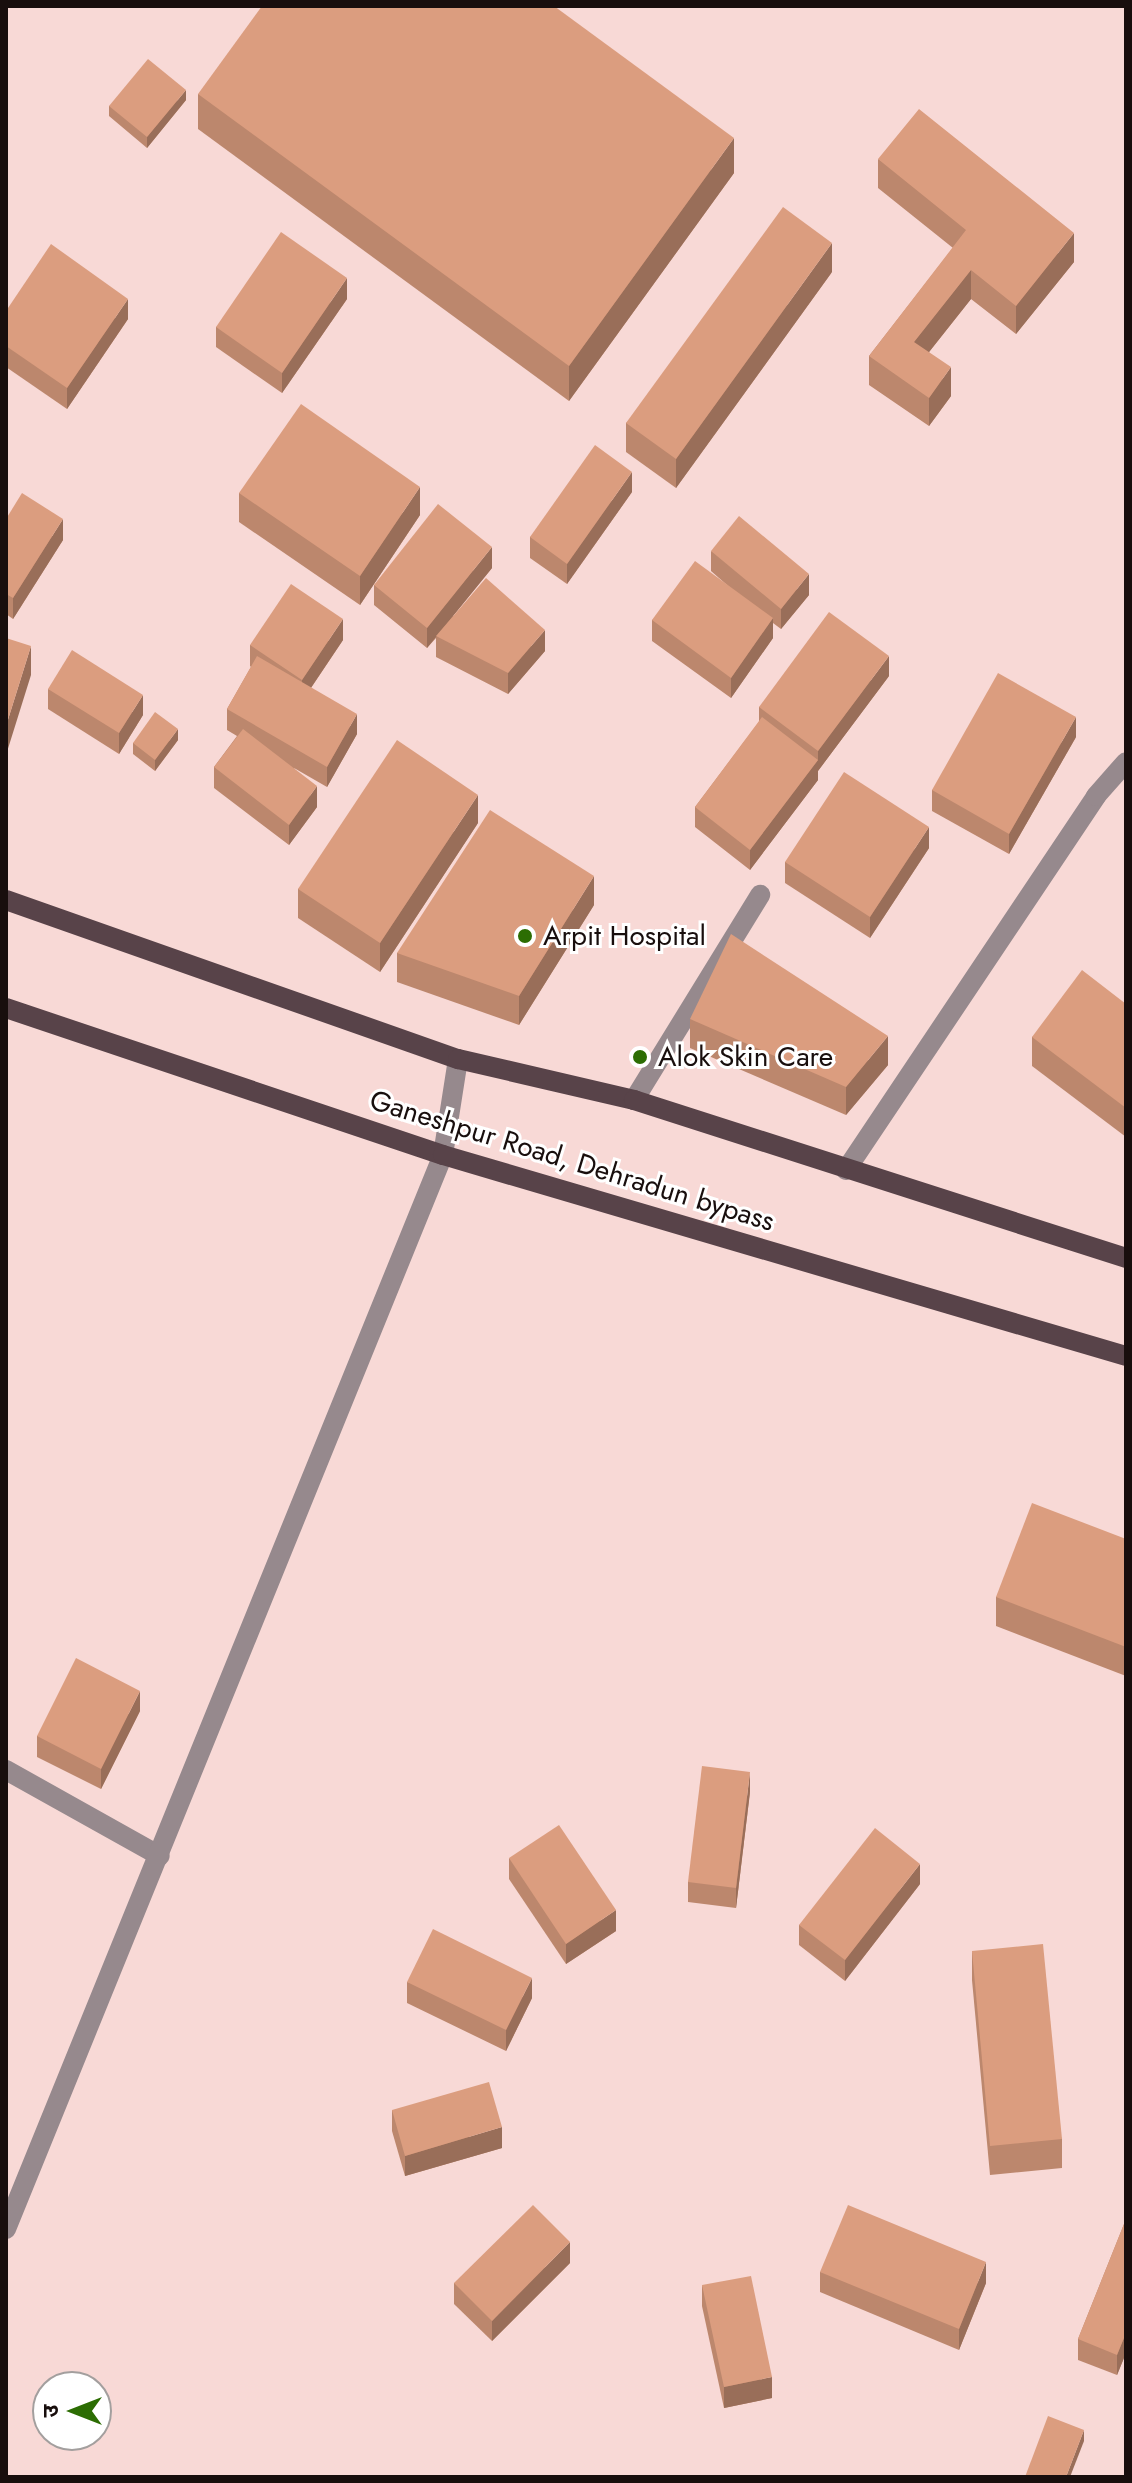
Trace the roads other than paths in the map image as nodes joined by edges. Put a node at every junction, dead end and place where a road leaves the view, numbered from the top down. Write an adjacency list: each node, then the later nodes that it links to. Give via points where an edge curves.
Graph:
1 (1126, 762): 8 (street, via 1096,796)
2 (760, 895): 6 (street)
3 (6, 900): 5 (main road)
4 (6, 1008): 7 (main road, Ganeshpur Road, Dehradun bypass)
5 (458, 1059): 6 (main road); 7 (street)
6 (634, 1100): 8 (main road)
7 (443, 1155): 10 (main road, Ganeshpur Road, Dehradun bypass); 12 (street)
8 (846, 1170): 9 (main road)
9 (1126, 1258)
10 (1126, 1356)
11 (6, 1770): 12 (street)
12 (160, 1856): 13 (street)
13 (6, 2229)

